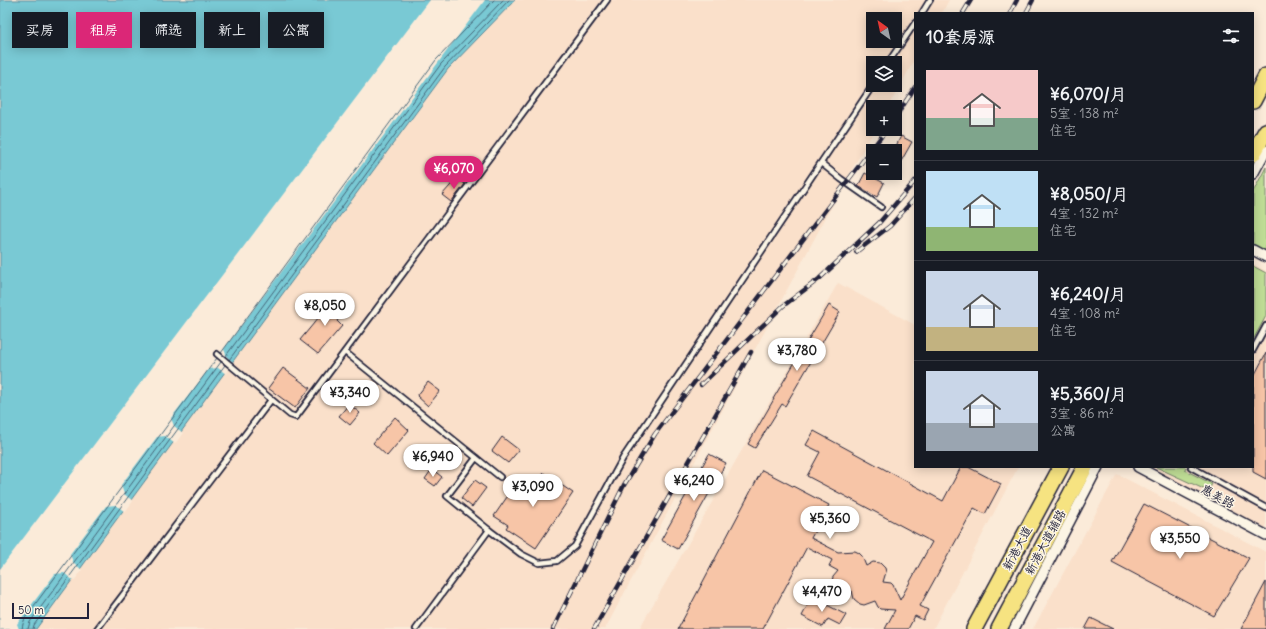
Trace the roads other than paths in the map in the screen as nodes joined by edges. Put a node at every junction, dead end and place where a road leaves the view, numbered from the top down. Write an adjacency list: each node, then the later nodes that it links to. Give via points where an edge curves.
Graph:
1 (607, 0): 19 (lane)
2 (930, 0): 3 (lane)
3 (923, 12)
4 (914, 24): 5 (lane)
5 (893, 56)
6 (1266, 76): 8 (main road)
7 (868, 92): 12 (lane)
8 (1254, 99)
9 (1266, 131): 11 (main road)
10 (1266, 150): 13 (street)
11 (1254, 152)
12 (821, 163): 14 (lane); 30 (lane, via 623,458 575,546 557,561 539,562 521,554)
13 (1254, 172)
14 (881, 207)
15 (1254, 251): 16 (street)
16 (1266, 257)
17 (1266, 326): 18 (lane)
18 (1254, 348)
19 (345, 352): 21 (lane, via 296,417); 22 (lane)
20 (217, 354): 21 (lane)
21 (271, 400): 32 (lane)
22 (476, 458): 28 (lane); 30 (lane, via 447,496)
23 (1060, 468): 34 (main road, 新港大道)
24 (1084, 468): 35 (main road, 新港大道)
25 (1097, 468): 36 (street, 新港大道辅路)
26 (1140, 468): 31 (street, 惠美路)
27 (1193, 468): 29 (lane)
28 (500, 477)
29 (1266, 508)
30 (489, 530): 33 (lane)
31 (1266, 536)
32 (97, 629)
33 (416, 629)
34 (974, 629)
35 (998, 629)
36 (1014, 629)

